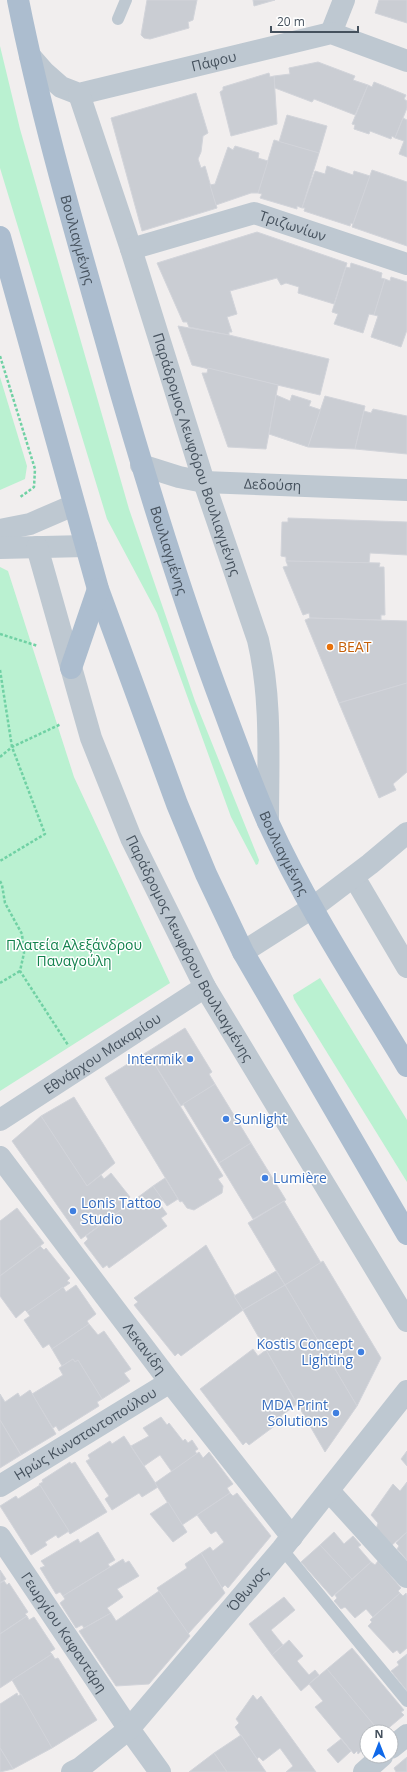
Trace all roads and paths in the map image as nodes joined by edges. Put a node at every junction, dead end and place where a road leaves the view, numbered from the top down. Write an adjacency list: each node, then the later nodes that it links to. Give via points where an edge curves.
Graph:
1 (18, 0): 6 (main road, Βουλιαγμένης)
2 (126, 0): 4 (lane)
3 (344, 0): 5 (street)
4 (118, 19)
5 (331, 33): 7 (street); 8 (street, Πάφου)
6 (30, 56): 8 (street, via 61,87); 13 (main road, Βουλιαγμένης, via 67,203)
7 (407, 61)
8 (79, 94): 10 (street, Παράδρομος Λεωφόρου Βουλιαγμένης)
9 (0, 237): 17 (main road)
10 (131, 249): 11 (street, Τριζωνίων, via 254,213); 14 (street, Παράδρομος Λεωφόρου Βουλιαγμένης)
11 (407, 264)
12 (0, 356): 16 (path, via 35,469 34,486)
13 (141, 465): 14 (street, Δεδούση); 30 (main road, Βουλιαγμένης, via 203,656)
14 (204, 482): 15 (street, Δεδούση); 30 (street, Παράδρομος Λεωφόρου Βουλιαγμένης, via 258,640 264,666 267,690)
15 (407, 490)
16 (14, 500)
17 (74, 505): 18 (street, via 30,524); 19 (main road)
18 (0, 530)
19 (86, 546): 20 (street); 22 (main road)
20 (36, 547): 21 (street); 25 (street, Παράδρομος Λεωφόρου Βουλιαγμένης)
21 (0, 548)
22 (98, 589): 25 (main road); 36 (main road, via 177,804)
23 (0, 634): 24 (path)
24 (41, 647)
25 (71, 668): 40 (street, Παράδρομος Λεωφόρου Βουλιαγμένης, via 91,738 129,832)
26 (0, 670): 28 (path)
27 (64, 722): 28 (path)
28 (12, 747): 29 (path); 32 (path, via 45,834)
29 (0, 757)
30 (268, 822): 35 (main road, Βουλιαγμένης)
31 (407, 833): 33 (street)
32 (0, 861)
33 (354, 877): 35 (street); 37 (street)
34 (0, 881): 38 (path, via 5,903 22,934 24,953)
35 (312, 908): 36 (street); 42 (main road, Βουλιαγμένης)
36 (242, 952): 45 (main road)
37 (407, 968)
38 (20, 972): 39 (path); 41 (path)
39 (0, 983)
40 (205, 987): 43 (street, Εθνάρχου Μακαρίου); 46 (street, Παράδρομος Λεωφόρου Βουλιαγμένης)
41 (71, 1051)
42 (407, 1066)
43 (0, 1120)
44 (0, 1157): 47 (street, Λεκανίδη)
45 (407, 1234)
46 (407, 1321)
47 (170, 1382): 49 (street, Ηρώς Κωνσταντοπούλου); 52 (street, Λεκανίδη)
48 (407, 1391): 50 (street, Όθωνος)
49 (0, 1486)
50 (329, 1491): 52 (street, Όθωνος); 53 (street)
51 (0, 1537): 55 (street, Γεωργίου Καφαντάρη)
52 (287, 1543): 54 (lane); 55 (street, Όθωνος)
53 (407, 1577)
54 (407, 1701)
55 (129, 1729): 58 (street, Όθωνος); 59 (street, Γεωργίου Καφαντάρη)
56 (407, 1735): 57 (street)
57 (399, 1743)
58 (72, 1772)
59 (160, 1772)

